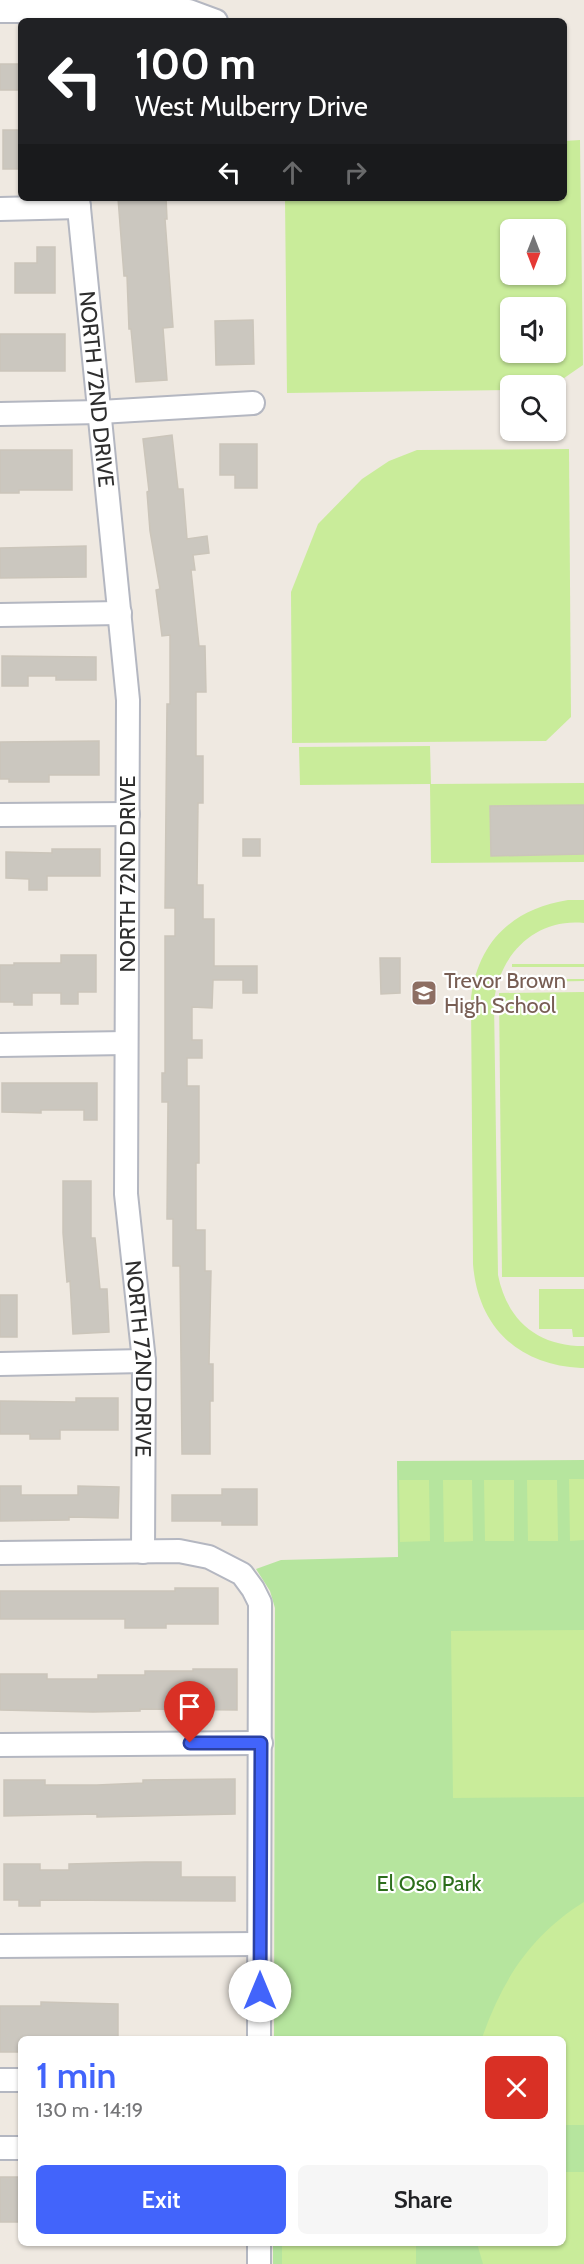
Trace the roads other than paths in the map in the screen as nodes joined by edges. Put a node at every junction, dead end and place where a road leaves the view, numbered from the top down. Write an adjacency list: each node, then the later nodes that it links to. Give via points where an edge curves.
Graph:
1 (0, 11): 2 (street)
2 (61, 16): 3 (street, via 189,11)
3 (208, 18)
4 (79, 202): 5 (street); 7 (street, NORTH 72ND DRIVE)
5 (0, 209)
6 (253, 403): 7 (street)
7 (100, 412): 8 (street); 9 (street, NORTH 72ND DRIVE)
8 (0, 414)
9 (120, 613): 10 (street); 11 (street, NORTH 72ND DRIVE, via 128,700)
10 (0, 615)
11 (128, 814): 12 (street); 13 (street, NORTH 72ND DRIVE)
12 (0, 815)
13 (126, 1044): 14 (street); 15 (street, NORTH 72ND DRIVE, via 126,1194)
14 (0, 1045)
15 (144, 1361): 16 (street); 17 (street, NORTH 72ND DRIVE)
16 (0, 1364)
17 (142, 1552): 18 (street); 19 (street, via 179,1551 209,1557 242,1574 253,1589 260,1603)
18 (0, 1553)
19 (261, 1743): 20 (street); 21 (street)
20 (0, 1745)
21 (260, 1944): 22 (street); 23 (street)
22 (0, 1946)
23 (260, 2036)
24 (0, 2080): 25 (street)
25 (18, 2080)
26 (0, 2148): 27 (street)
27 (18, 2148)
28 (259, 2246): 29 (street)
29 (259, 2264)

